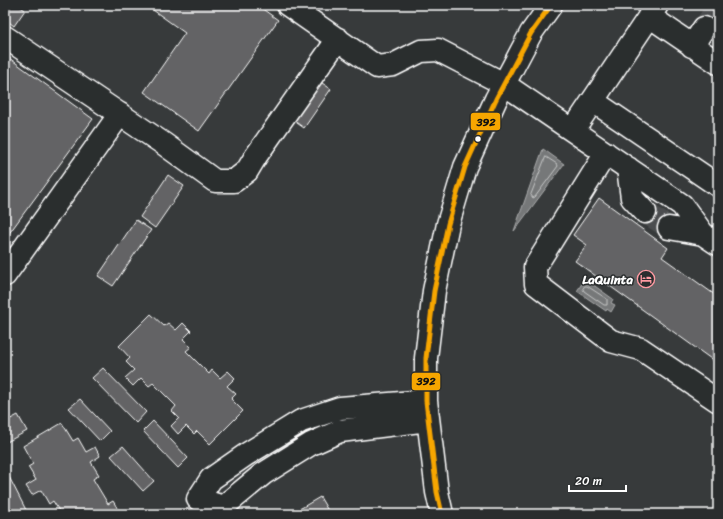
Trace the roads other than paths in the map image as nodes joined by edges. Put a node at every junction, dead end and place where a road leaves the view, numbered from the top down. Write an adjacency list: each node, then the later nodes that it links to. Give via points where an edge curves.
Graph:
1 (288, 5): 6 (street)
2 (551, 5): 9 (street, via 531,33)
3 (653, 11): 7 (street); 10 (street)
4 (704, 28): 7 (street)
5 (5, 37): 11 (street)
6 (338, 39): 9 (street, via 376,67 393,65 421,51 438,50); 11 (street, via 247,171 234,181 215,181)
7 (692, 46): 8 (street)
8 (716, 57)
9 (504, 84): 12 (street); 21 (street, via 465,167 448,224 434,291 426,358)
10 (593, 101): 12 (street); 15 (street)
11 (120, 114): 19 (street)
12 (573, 130): 13 (street)
13 (606, 153): 14 (street); 20 (street, via 535,267 536,284 612,341 641,349)
14 (628, 168): 16 (street, via 632,198); 18 (street, via 682,205)
15 (718, 184)
16 (645, 212)
17 (669, 228): 18 (street)
18 (710, 239)
19 (5, 275)
20 (718, 401)
21 (427, 410): 21 (street, via 340,408 301,421 211,479 198,499 223,508 262,474 311,444 340,431); 22 (street)
22 (442, 514)

